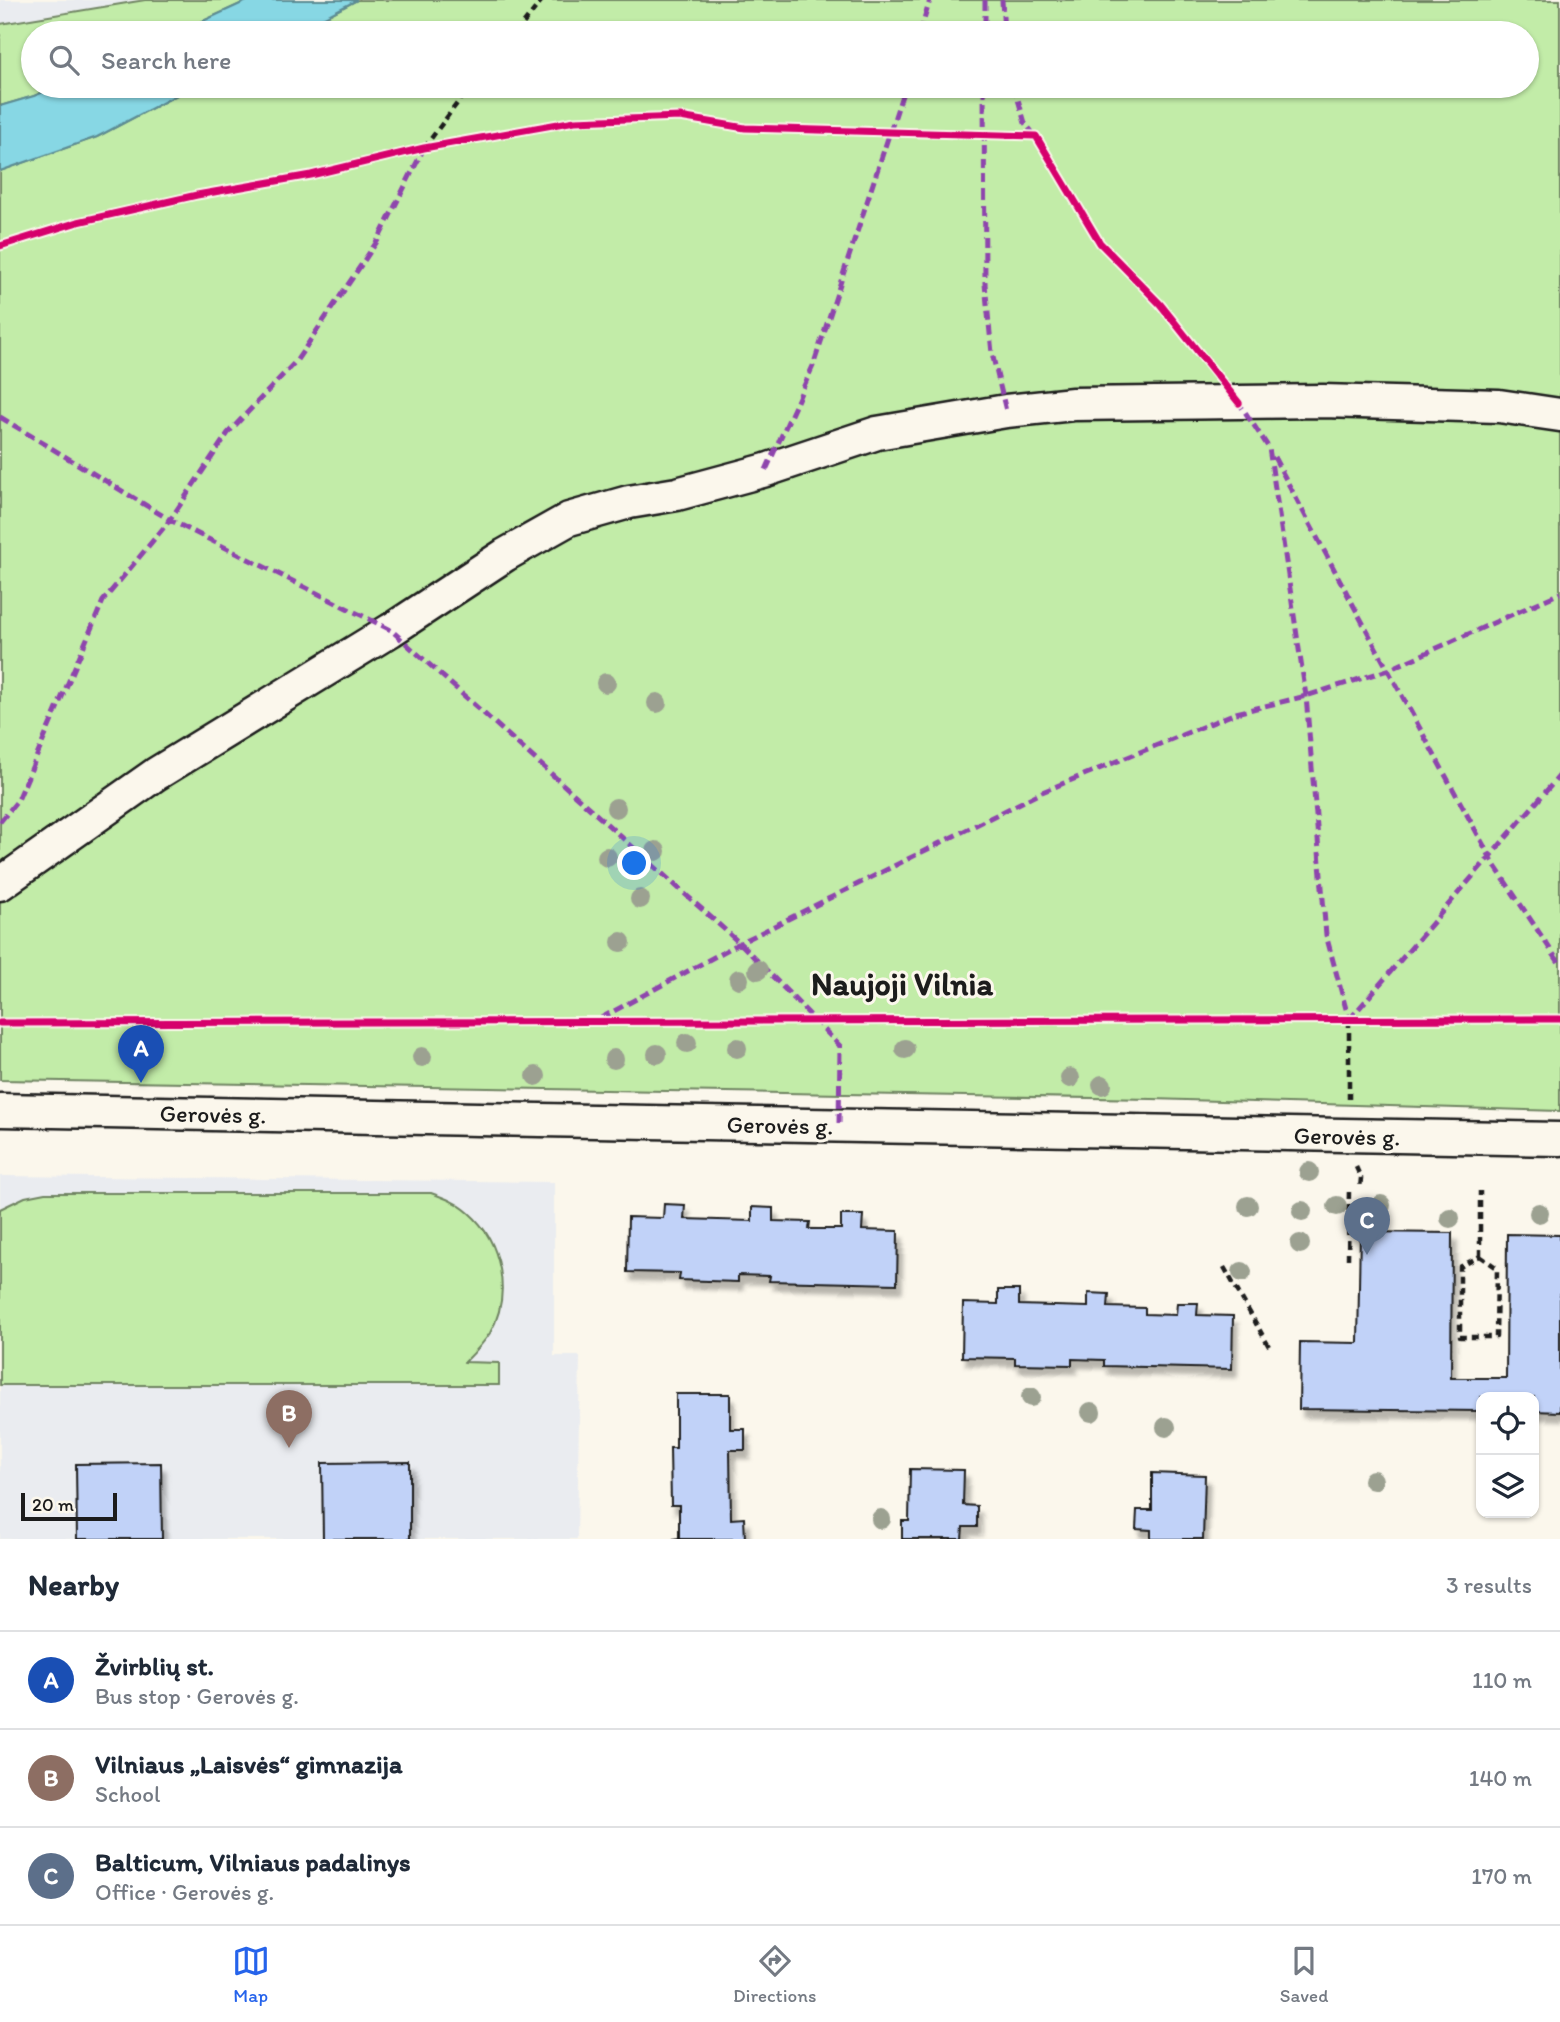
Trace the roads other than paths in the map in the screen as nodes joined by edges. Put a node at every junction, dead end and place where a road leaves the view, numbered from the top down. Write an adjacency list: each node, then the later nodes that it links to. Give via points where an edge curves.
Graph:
1 (1560, 415): 2 (street, via 1500,406 1323,401 1073,404 1006,411 877,433 677,495 629,502 569,519 156,774)
2 (0, 884)
3 (0, 1110): 4 (street, Gerovės g.)
4 (1560, 1139)

